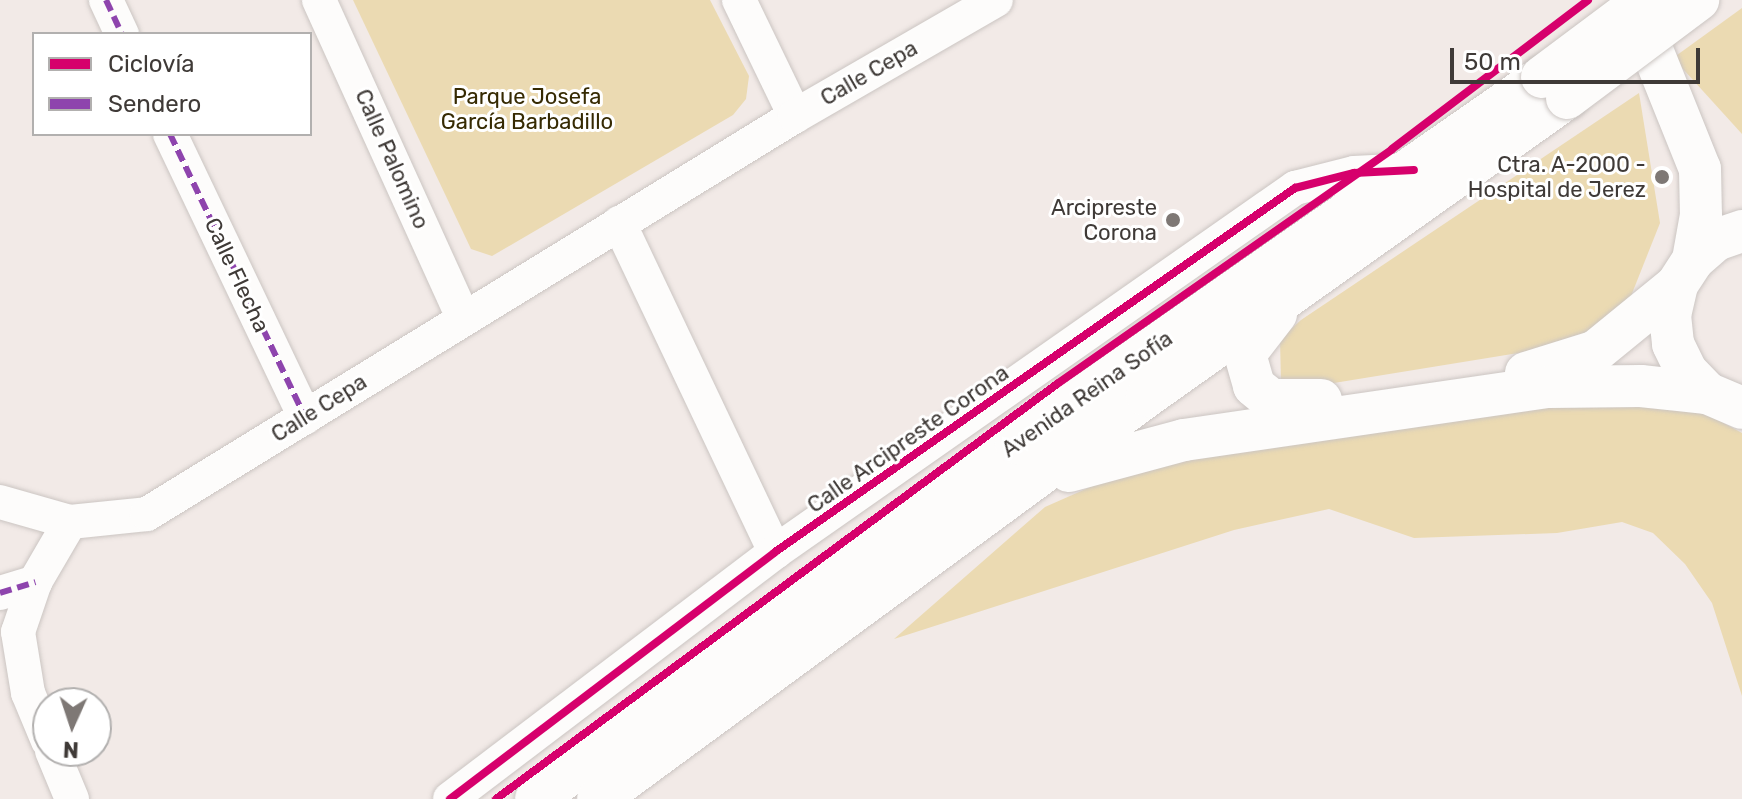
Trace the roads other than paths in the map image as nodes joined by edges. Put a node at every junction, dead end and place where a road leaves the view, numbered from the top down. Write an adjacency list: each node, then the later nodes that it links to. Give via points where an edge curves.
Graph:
1 (106, 0): 8 (street)
2 (319, 0): 19 (street, Calle Palomino)
3 (739, 0): 10 (street)
4 (996, 0): 10 (street, Calle Cepa)
5 (1632, 0): 12 (main road)
6 (1645, 0): 9 (main road, Avenida Reina Sofía, bridge)
7 (1698, 0): 9 (main road, Avenida Reina Sofía, bridge)
8 (121, 32)
9 (1554, 87): 13 (main road, Avenida Reina Sofía); 18 (main road, Avenida Reina Sofía)
10 (795, 116): 15 (street, Calle Cepa)
11 (171, 136): 21 (street, Calle Flecha)
12 (1700, 169): 14 (main road); 17 (main road, via 1701,215)
13 (1414, 170): 25 (street, Calle Arcipreste Corona, via 1354,173 1295,188); 32 (main road, Avenida Reina Sofía, via 1004,452)
14 (1742, 208)
15 (619, 223): 19 (street, Calle Cepa); 25 (street)
16 (1742, 231): 17 (main road, via 1716,240)
17 (1685, 272): 18 (main road, via 1596,351 1545,371 1294,404 1271,400 1254,386 1245,354 1258,332); 20 (main road, via 1670,315 1673,344 1686,371)
18 (1311, 279): 22 (main road, Avenida Reina Sofía)
19 (464, 319): 21 (street, Calle Cepa)
20 (1731, 406): 22 (main road, via 1641,386 1549,387 1297,422 1105,457)
21 (305, 417): 24 (street, Calle Cepa, via 147,514)
22 (1027, 488): 33 (main road, Avenida Reina Sofía)
23 (0, 502): 24 (street, Calle Cepa)
24 (70, 522): 26 (street)
25 (775, 552): 31 (street, Calle Arcipreste Corona)
26 (35, 582): 27 (street); 28 (street, via 18,632)
27 (0, 593)
28 (32, 703)
29 (59, 767): 30 (street)
30 (72, 799)
31 (450, 799)
32 (536, 799)
33 (598, 799)

